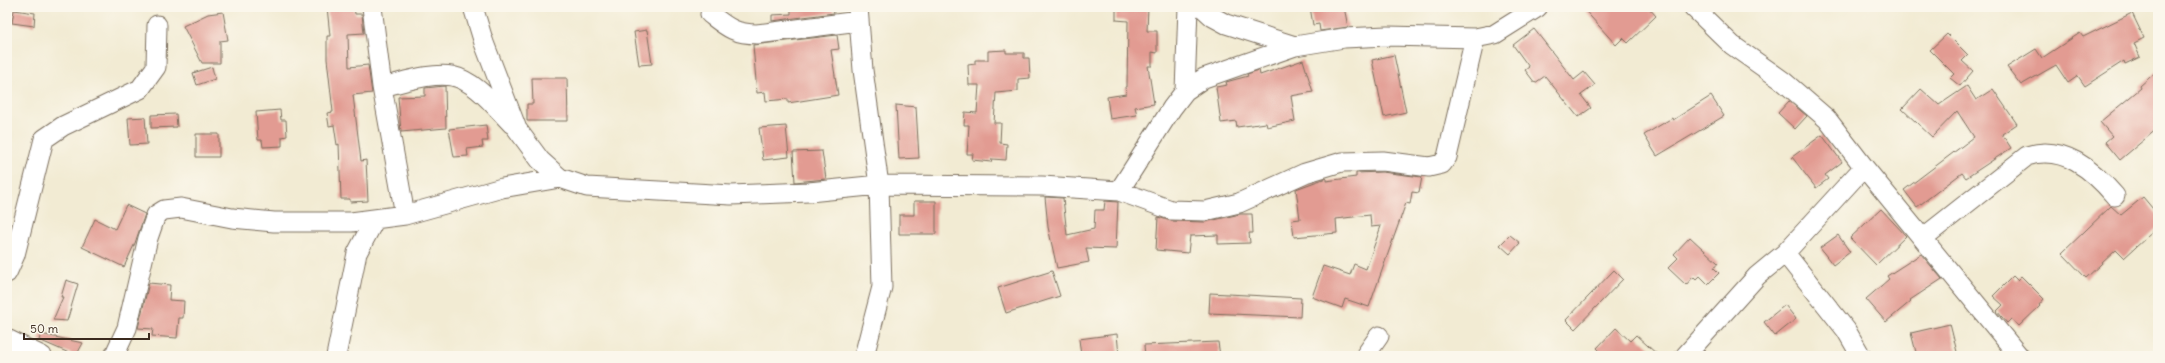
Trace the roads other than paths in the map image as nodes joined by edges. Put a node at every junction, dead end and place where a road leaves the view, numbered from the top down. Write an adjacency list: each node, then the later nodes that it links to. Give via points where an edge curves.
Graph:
1 (372, 7): 12 (street)
2 (474, 7): 14 (street, via 484,43)
3 (1188, 7): 13 (street)
4 (1202, 7): 11 (street, via 1226,24)
5 (1538, 7): 10 (street, via 1495,34)
6 (1693, 7): 15 (street, via 1732,45 1783,81 1827,119)
7 (710, 14): 8 (street, via 728,28 742,34 757,34)
8 (859, 14): 17 (street)
9 (157, 26): 24 (street, via 156,67 140,89 64,126 44,139 15,255)
10 (1475, 38): 11 (street, via 1387,36 1344,38); 18 (street, via 1447,157 1442,164 1429,167 1382,160 1342,162 1305,173 1239,203 1205,211 1171,210)
11 (1295, 46): 13 (street, via 1204,78)
12 (382, 87): 14 (street, via 428,77 452,76 474,87); 20 (street)
13 (1185, 92): 18 (street)
14 (517, 129): 16 (street, via 540,160)
15 (1864, 167): 22 (street); 23 (street)
16 (560, 178): 17 (street, via 587,187 731,195 809,192); 20 (street, via 502,188)
17 (879, 185): 18 (street, via 995,185); 30 (street, via 882,287)
18 (1119, 191)
19 (2115, 196): 22 (street, via 2099,177 2077,162 2063,155 2039,152 2027,156)
20 (405, 215): 21 (street)
21 (375, 219): 28 (street, via 351,222 274,222 232,218 180,208 164,210 156,215 148,238 127,328); 29 (street, via 357,253)
22 (1924, 238): 34 (street)
23 (1785, 253): 32 (street, via 1757,276); 33 (street, via 1846,330)
24 (7, 273)
25 (1380, 336): 31 (street)
26 (7, 339): 27 (street)
27 (42, 356)
28 (114, 356)
29 (336, 356)
30 (864, 356)
31 (1366, 356)
32 (1685, 356)
33 (1861, 356)
34 (2018, 356)

